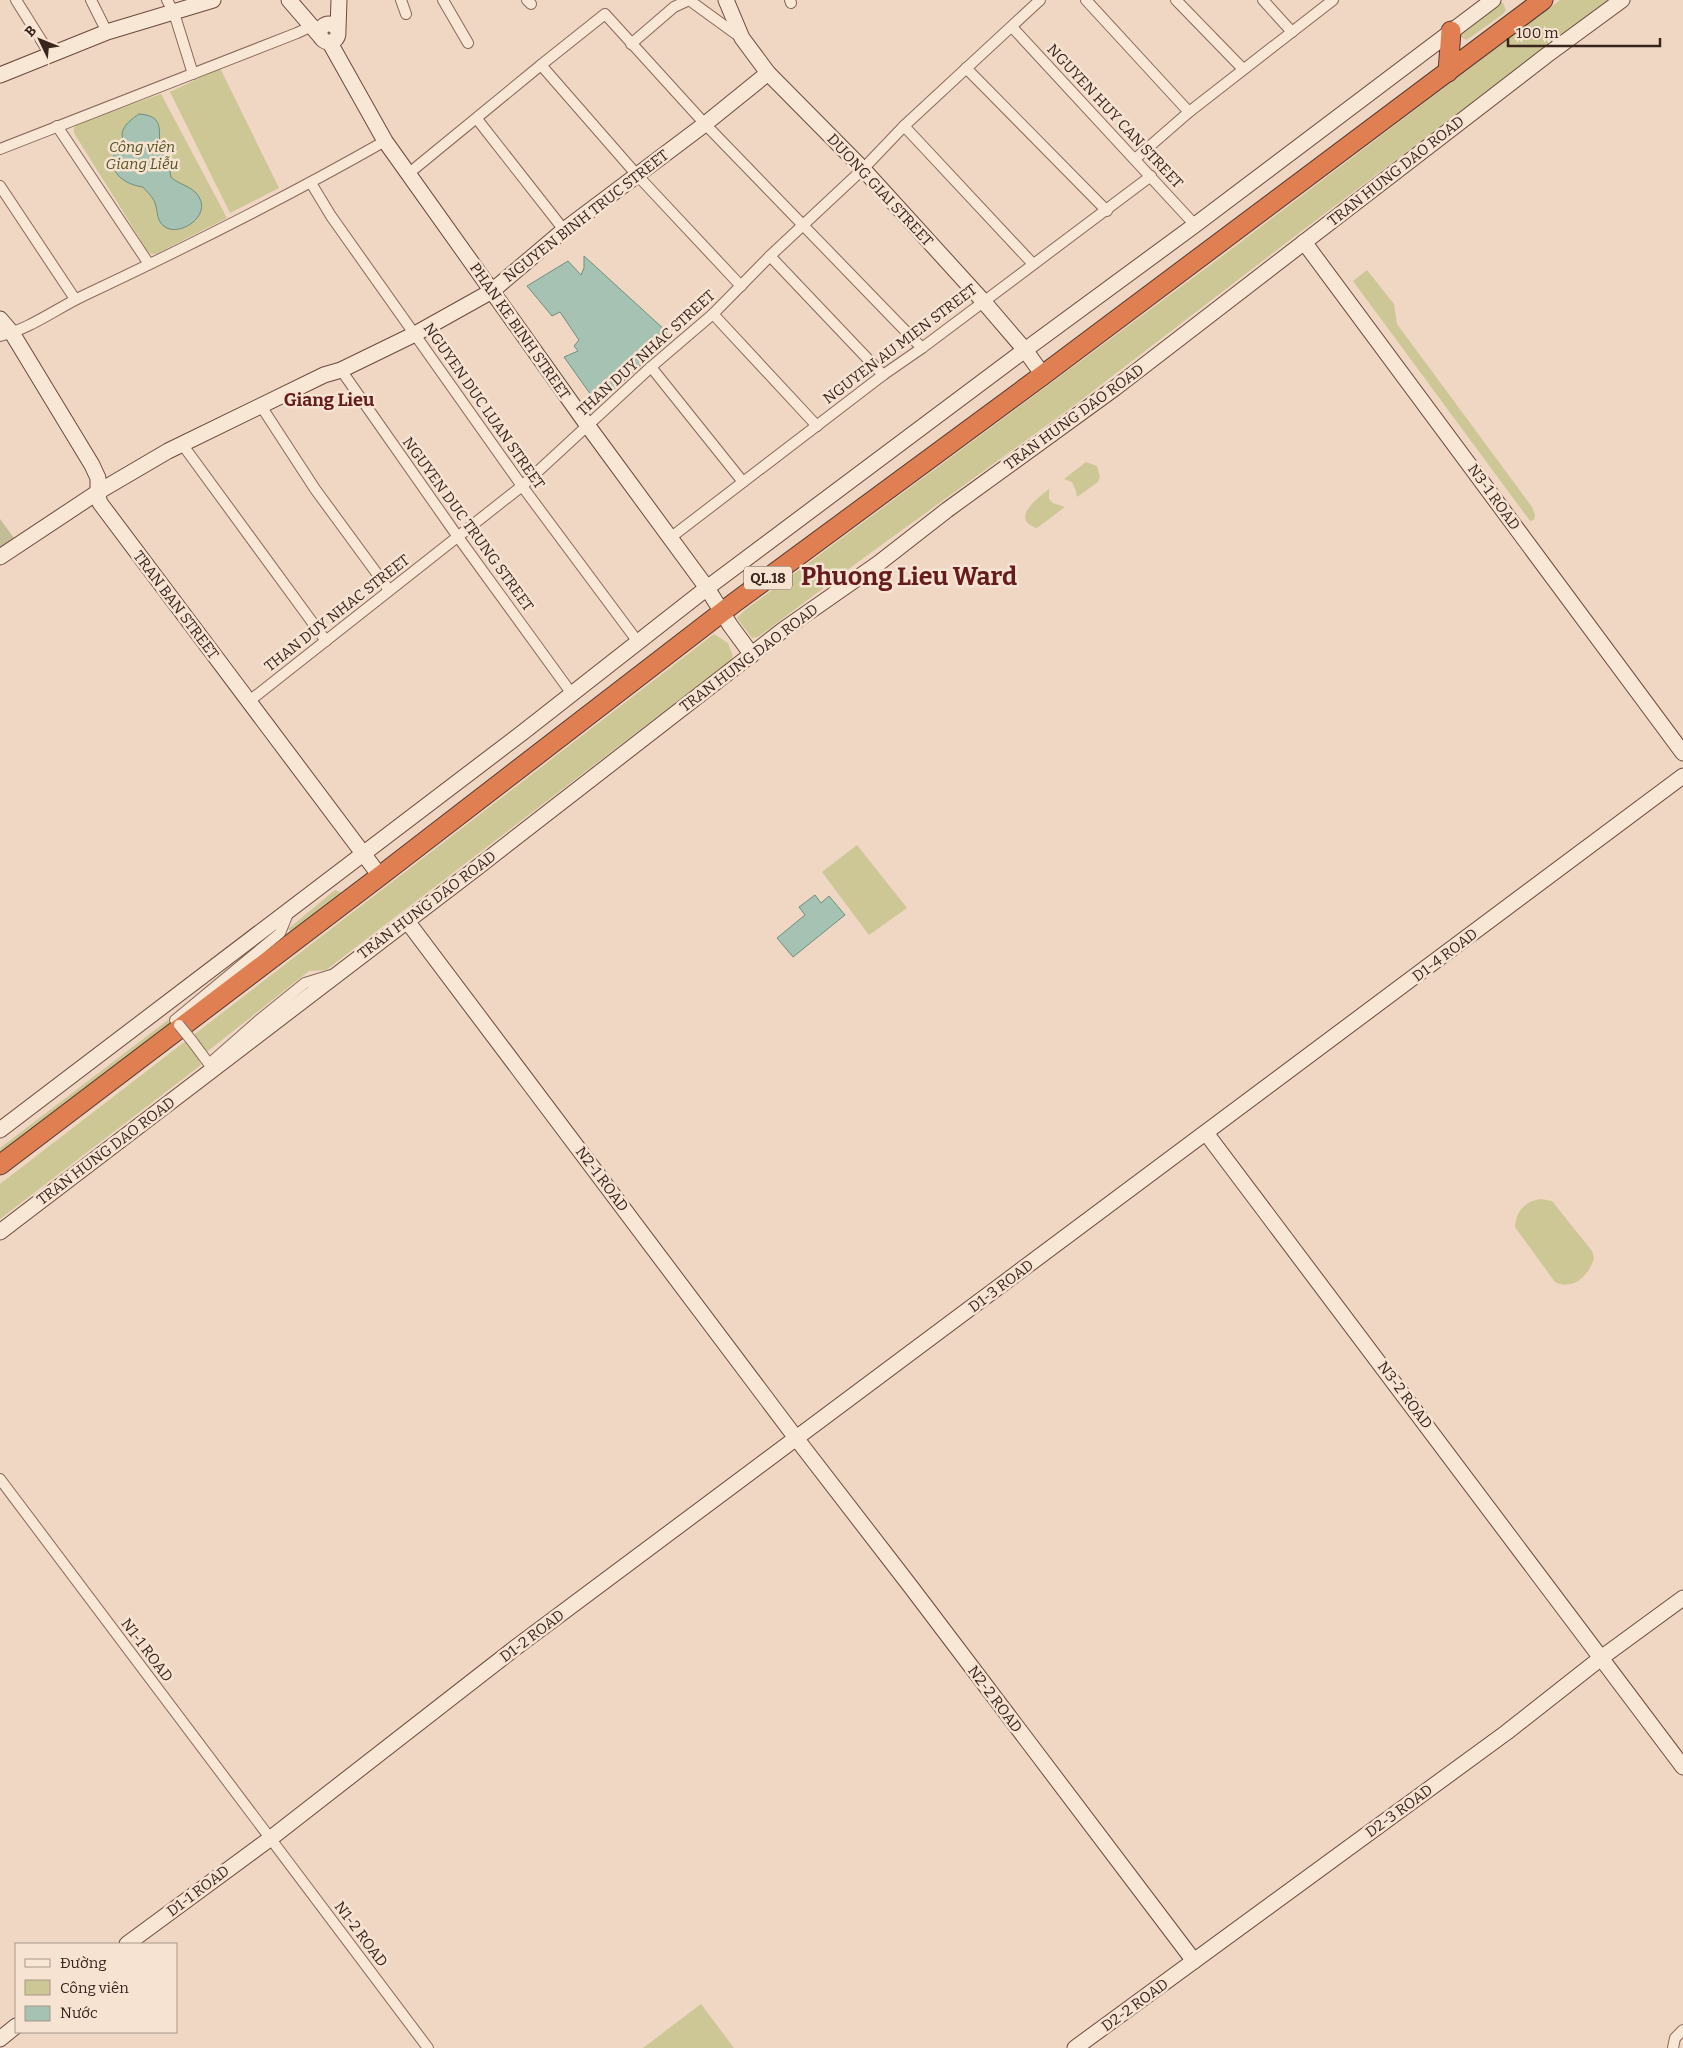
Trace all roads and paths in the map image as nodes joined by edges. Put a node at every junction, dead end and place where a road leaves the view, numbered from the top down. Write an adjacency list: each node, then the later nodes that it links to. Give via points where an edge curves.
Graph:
1 (16, 0): 27 (street)
2 (91, 0): 21 (street)
3 (213, 0): 17 (main road)
4 (289, 0): 23 (main road, PHAN KE BINH STREET)
5 (339, 0): 23 (main road, via 338,38)
6 (401, 0): 18 (street)
7 (442, 0): 25 (street)
8 (726, 0): 24 (main road, DUONG GIAI STREET)
9 (1040, 0): 19 (street, THAN DUY NHAC STREET)
10 (1086, 0): 35 (street)
11 (1176, 0): 30 (street)
12 (1263, 0): 22 (street)
13 (1333, 0): 22 (street)
14 (1493, 0): 20 (main road)
15 (1543, 0): 31 (highway, QL.18)
16 (1622, 0): 53 (main road, TRAN HUNG DAO ROAD)
17 (171, 7): 21 (main road); 33 (street)
18 (406, 14)
19 (1012, 27): 29 (street, THAN DUY NHAC STREET); 42 (street, NGUYEN HUY CAN STREET)
20 (1452, 31): 31 (highway); 50 (main road)
21 (107, 32): 27 (main road)
22 (1292, 32): 30 (street)
23 (321, 35): 33 (street, via 297,33); 40 (main road, PHAN KE BINH STREET)
24 (742, 38): 26 (street, via 689,0 674,7); 32 (main road, DUONG GIAI STREET)
25 (468, 43)
26 (631, 44): 28 (street, via 605,14); 37 (street)
27 (51, 56): 34 (main road)
28 (541, 66): 36 (street); 45 (street)
29 (966, 68): 39 (street, THAN DUY NHAC STREET); 49 (street)
30 (1242, 69): 35 (street)
31 (1448, 72): 70 (highway, QL.18)
32 (768, 73): 37 (main road, NGUYEN BINH TRUC STREET); 43 (main road, DUONG GIAI STREET)
33 (193, 74): 38 (street)
34 (0, 75)
35 (1189, 112): 42 (street)
36 (477, 119): 44 (street); 52 (street)
37 (705, 124): 45 (main road, NGUYEN BINH TRUC STREET); 51 (street)
38 (57, 126): 41 (street); 55 (street)
39 (904, 126): 43 (street, THAN DUY NHAC STREET); 56 (street)
40 (385, 141): 44 (main road, PHAN KE BINH STREET); 47 (street)
41 (0, 149)
42 (1135, 160): 46 (street, NGUYEN HUY CAN STREET)
43 (863, 169): 51 (street, THAN DUY NHAC STREET); 60 (main road, DUONG GIAI STREET)
44 (408, 174): 58 (main road, PHAN KE BINH STREET)
45 (636, 175): 52 (main road, NGUYEN BINH TRUC STREET); 57 (street)
46 (1151, 176): 49 (street, NGUYEN AU MIEN STREET); 50 (street, NGUYEN HUY CAN STREET)
47 (311, 183): 55 (street); 64 (street, NGUYEN DUC LUAN STREET)
48 (0, 186): 59 (street)
49 (1106, 210): 56 (street, NGUYEN AU MIEN STREET)
50 (1195, 225): 66 (main road)
51 (802, 226): 54 (street, THAN DUY NHAC STREET); 65 (street)
52 (564, 230): 58 (main road, NGUYEN BINH TRUC STREET)
53 (1304, 242): 86 (main road, TRAN HUNG DAO ROAD, via 1115,388); 89 (main road, N3-1 ROAD)
54 (770, 256): 57 (street, THAN DUY NHAC STREET); 69 (street)
55 (148, 264): 59 (street)
56 (1033, 264): 60 (street, NGUYEN AU MIEN STREET)
57 (741, 286): 61 (street, THAN DUY NHAC STREET)
58 (492, 291): 64 (main road, NGUYEN BINH TRUC STREET); 72 (main road, PHAN KE BINH STREET)
59 (75, 300): 63 (street)
60 (982, 301): 65 (street, NGUYEN AU MIEN STREET); 66 (main road, DUONG GIAI STREET)
61 (713, 314): 67 (street, THAN DUY NHAC STREET); 73 (street)
62 (0, 319): 63 (main road, TRAN BAN STREET)
63 (6, 334): 77 (main road, TRAN BAN STREET, via 92,465 98,478)
64 (415, 334): 68 (main road, NGUYEN BINH TRUC STREET); 76 (street, NGUYEN DUC LUAN STREET)
65 (922, 348): 69 (street, NGUYEN AU MIEN STREET)
66 (1025, 350): 70 (main road, DUONG GIAI STREET); 81 (main road)
67 (651, 367): 72 (street, THAN DUY NHAC STREET); 75 (street)
68 (341, 370): 71 (main road, NGUYEN BINH TRUC STREET); 78 (street, NGUYEN DUC TRUNG STREET)
69 (883, 375): 73 (street, NGUYEN AU MIEN STREET)
70 (1043, 375): 83 (highway, QL.18)
71 (261, 406): 74 (main road, NGUYEN BINH TRUC STREET); 82 (street, via 315,489)
72 (588, 426): 76 (street, THAN DUY NHAC STREET); 79 (main road, PHAN KE BINH STREET)
73 (816, 426): 75 (street, NGUYEN AU MIEN STREET)
74 (182, 444): 77 (main road, NGUYEN BINH TRUC STREET); 84 (street)
75 (743, 482): 79 (street, NGUYEN AU MIEN STREET)
76 (522, 486): 78 (street, THAN DUY NHAC STREET); 85 (street, NGUYEN DUC LUAN STREET)
77 (98, 492): 80 (main road, NGUYEN BINH TRUC STREET); 88 (main road, TRAN BAN STREET, via 106,512)
78 (458, 537): 82 (street, THAN DUY NHAC STREET); 87 (street, NGUYEN DUC TRUNG STREET)
79 (670, 538): 81 (main road, PHAN KE BINH STREET)
80 (0, 557)
81 (707, 588): 83 (main road, PHAN KE BINH STREET); 85 (main road)
82 (389, 590): 84 (street, THAN DUY NHAC STREET)
83 (722, 613): 86 (main road, PHAN KE BINH STREET); 92 (highway, QL.18)
84 (326, 641): 88 (street, THAN DUY NHAC STREET)
85 (638, 642): 87 (main road)
86 (752, 654): 94 (main road, TRAN HUNG DAO ROAD)
87 (572, 694): 91 (main road)
88 (248, 702): 91 (main road, TRAN BAN STREET)
89 (1683, 752)
90 (1683, 776): 97 (main road, D1-4 ROAD)
91 (363, 855): 92 (main road, TRAN BAN STREET); 93 (main road)
92 (380, 876): 98 (highway, QL.18)
93 (290, 909): 95 (street, bridge, via 280,933 175,1020 209,1064 305,983); 96 (main road)
94 (407, 921): 95 (main road, TRAN HUNG DAO ROAD); 100 (main road, N2-1 ROAD)
95 (336, 974): 99 (main road, TRAN HUNG DAO ROAD)
96 (0, 1130)
97 (1206, 1133): 100 (main road, D1-3 ROAD); 103 (main road, N3-2 ROAD)
98 (0, 1165)
99 (0, 1232)
100 (796, 1438): 105 (main road, D1-2 ROAD, via 515,1648); 107 (main road, N2-2 ROAD)
101 (0, 1479): 105 (street, N1-1 ROAD)
102 (1683, 1598): 103 (main road, D2-3 ROAD)
103 (1601, 1658): 104 (main road, N3-2 ROAD); 107 (main road, D2-3 ROAD, via 1507,1732)
104 (1683, 1767)
105 (270, 1838): 106 (main road, D1-1 ROAD); 111 (street, N1-2 ROAD)
106 (128, 1943)
107 (1194, 1960): 112 (main road, D2-2 ROAD)
108 (15, 2027): 110 (main road)
109 (1683, 2030): 113 (street, via 1675,2038)
110 (0, 2039)
111 (428, 2048)
112 (1075, 2048)
113 (1673, 2048)

